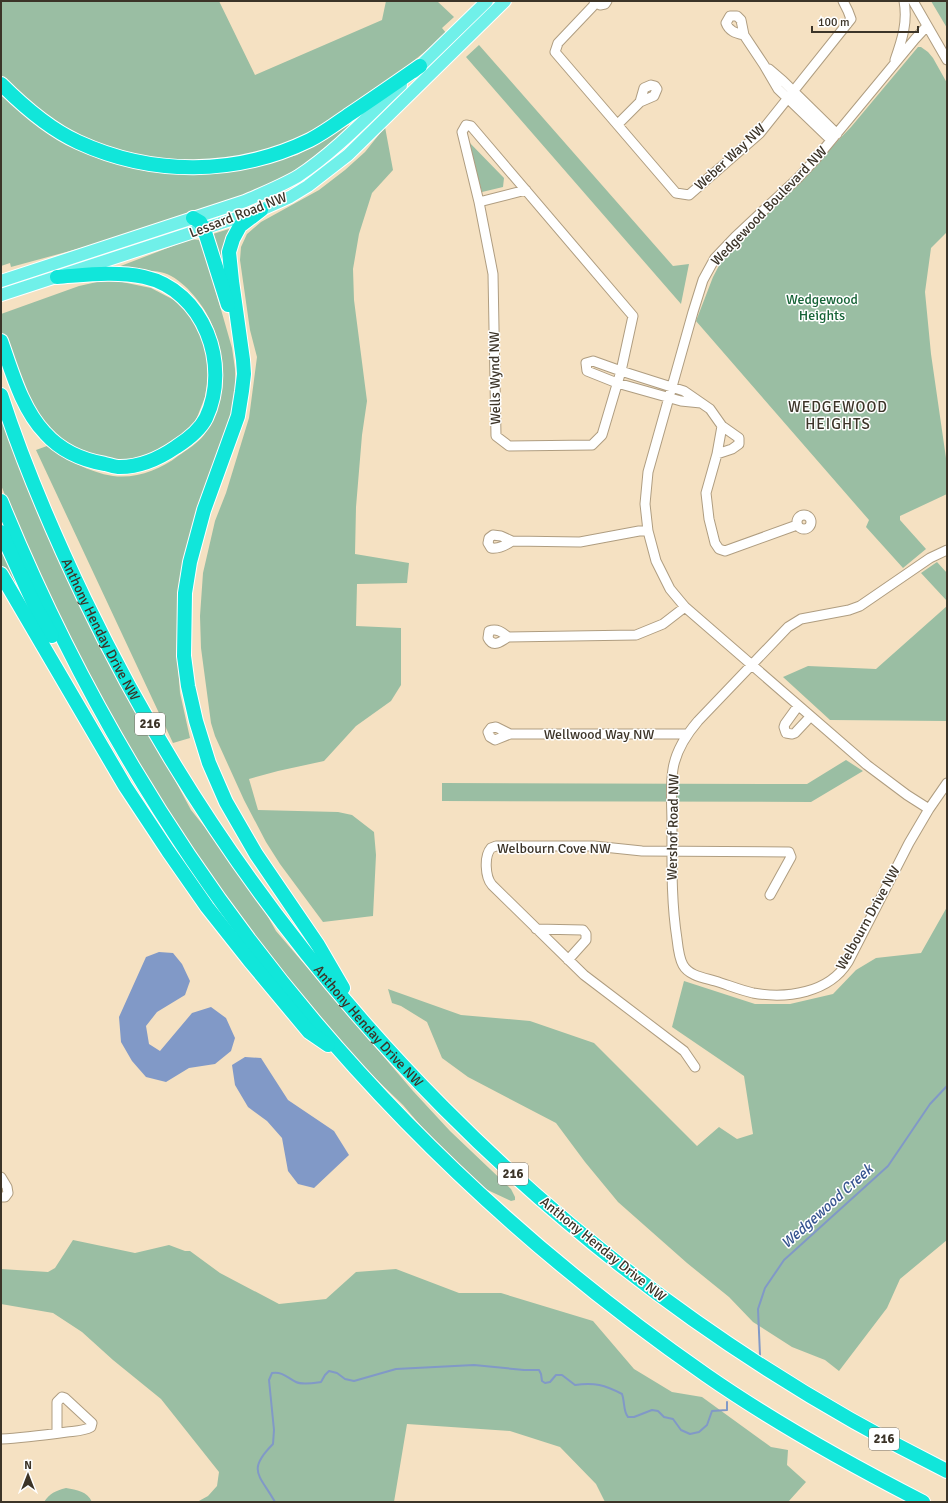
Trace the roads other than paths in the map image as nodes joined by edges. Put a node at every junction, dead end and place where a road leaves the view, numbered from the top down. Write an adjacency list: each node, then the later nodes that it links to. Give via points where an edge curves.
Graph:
1 (487, 1): 11 (main road, Lessard Road NW)
2 (505, 1): 20 (main road, Lessard Road NW, via 337,165 290,197)
3 (607, 1): 7 (street, Weber Way NW, via 602,5)
4 (843, 1): 14 (street, via 851,19)
5 (904, 1): 12 (street, via 904,32)
6 (913, 1): 8 (street)
7 (595, 2): 16 (street, Weber Way NW, via 558,43 555,52)
8 (927, 26): 10 (street); 12 (street, Wedgewood Boulevard NW)
9 (744, 35): 14 (street, via 778,90)
10 (947, 60)
11 (420, 66): 13 (highway, via 310,140 257,160 199,168 136,162 77,142 29,110); 21 (main road, Lessard Road NW, via 338,145 298,176 245,201)
12 (893, 66): 17 (street, Wedgewood Boulevard NW)
13 (1, 84)
14 (790, 94): 16 (street, Weber Way NW, via 760,132 689,195 676,193); 17 (street)
15 (640, 102): 16 (street)
16 (618, 124)
17 (834, 137): 30 (street, Wedgewood Boulevard NW, via 797,179 715,258 693,312)
18 (526, 190): 19 (street); 19 (street, Wells Wynd NW, via 471,126 466,126 462,132); 28 (street, Wells Wynd NW, via 633,316)
19 (479, 202): 29 (street, Wells Wynd NW, via 493,274 496,436 509,446 592,445 602,435)
20 (261, 210): 22 (main road, Lessard Road NW); 27 (highway, via 240,226 229,252)
21 (193, 218): 22 (highway, via 200,222); 24 (main road, Lessard Road NW)
22 (204, 229): 23 (main road, Lessard Road NW); 27 (highway)
23 (57, 277): 25 (main road, Lessard Road NW); 26 (highway, via 128,274 164,284 181,295 205,325 214,358 214,389 206,418 198,428 187,440 172,450 155,460 137,464 120,467 88,461 73,455 45,434 32,417 21,396)
24 (6, 279)
25 (1, 295)
26 (1, 341)
27 (240, 343): 58 (highway, via 244,374 238,416 198,532 185,593 184,656 188,686 209,763 226,802 256,854 318,945)
28 (621, 371): 29 (street, Wells Wynd NW); 29 (street, via 593,361 586,363 587,371); 30 (street)
29 (617, 383): 32 (street)
30 (672, 386): 32 (street, Wedgewood Boulevard NW); 33 (street)
31 (1, 395): 58 (highway, Anthony Henday Drive NW / 216, via 27,468 66,560 147,720 227,846 303,949)
32 (669, 397): 33 (street); 38 (street, Wedgewood Boulevard NW, via 648,472 645,504)
33 (701, 403): 34 (street, via 710,409)
34 (722, 426): 35 (street); 35 (street, via 737,435 740,444)
35 (717, 454): 37 (street, via 706,493 708,519 719,549 725,551)
36 (1, 501): 48 (highway, 216, via 43,598)
37 (797, 525)
38 (648, 531): 40 (street, via 580,542); 43 (street, Wedgewood Boulevard NW, via 656,561 670,589)
39 (1, 532): 48 (highway, via 35,606 67,664)
40 (512, 541)
41 (947, 550): 45 (street, Wershof Road NW, via 930,558 860,606 801,619 788,627)
42 (1, 574): 59 (highway, via 125,786 203,901 309,1032)
43 (685, 607): 44 (street, via 663,624 636,635); 45 (street, Wedgewood Boulevard NW)
44 (508, 637)
45 (752, 665): 46 (street, Wedgewood Boulevard NW); 50 (street, Wershof Road NW)
46 (798, 706): 47 (street, Wedgewood Boulevard NW); 47 (street, via 785,724 786,732 795,733)
47 (810, 717): 52 (street, Wedgewood Boulevard NW, via 873,770)
48 (105, 720): 59 (highway, 216, via 202,876 280,980)
49 (510, 734): 50 (street, Wellwood Way NW)
50 (688, 734): 53 (street, Wershof Road NW, via 673,769)
51 (947, 783): 52 (street, Welbourn Drive NW)
52 (929, 809): 57 (street, Welbourn Drive NW, via 848,962 825,985 804,992 763,994 694,974)
53 (672, 851): 54 (street, via 788,852 791,857); 55 (street, Welbourn Cove NW, via 636,851 594,846 491,848 487,856 488,880); 57 (street, Wershof Road NW, via 673,908)
54 (770, 895)
55 (536, 930): 56 (street, Welbourn Cove NW); 56 (street, via 583,930 586,940)
56 (568, 960): 60 (street, Welbourn Cove NW, via 684,1051)
57 (684, 967)
58 (360, 1018): 65 (highway, Anthony Henday Drive NW / 216, via 413,1077 476,1140 580,1234 635,1277 739,1352 823,1405)
59 (342, 1054): 66 (highway, 216, via 425,1142 499,1213 574,1277 714,1381 800,1434)
60 (695, 1067)
61 (1, 1177): 62 (street, via 8,1193)
62 (1, 1197)
63 (57, 1433): 63 (street, via 88,1429 92,1423 62,1397 57,1402); 64 (street)
64 (1, 1439)
65 (947, 1471)
66 (923, 1502)

